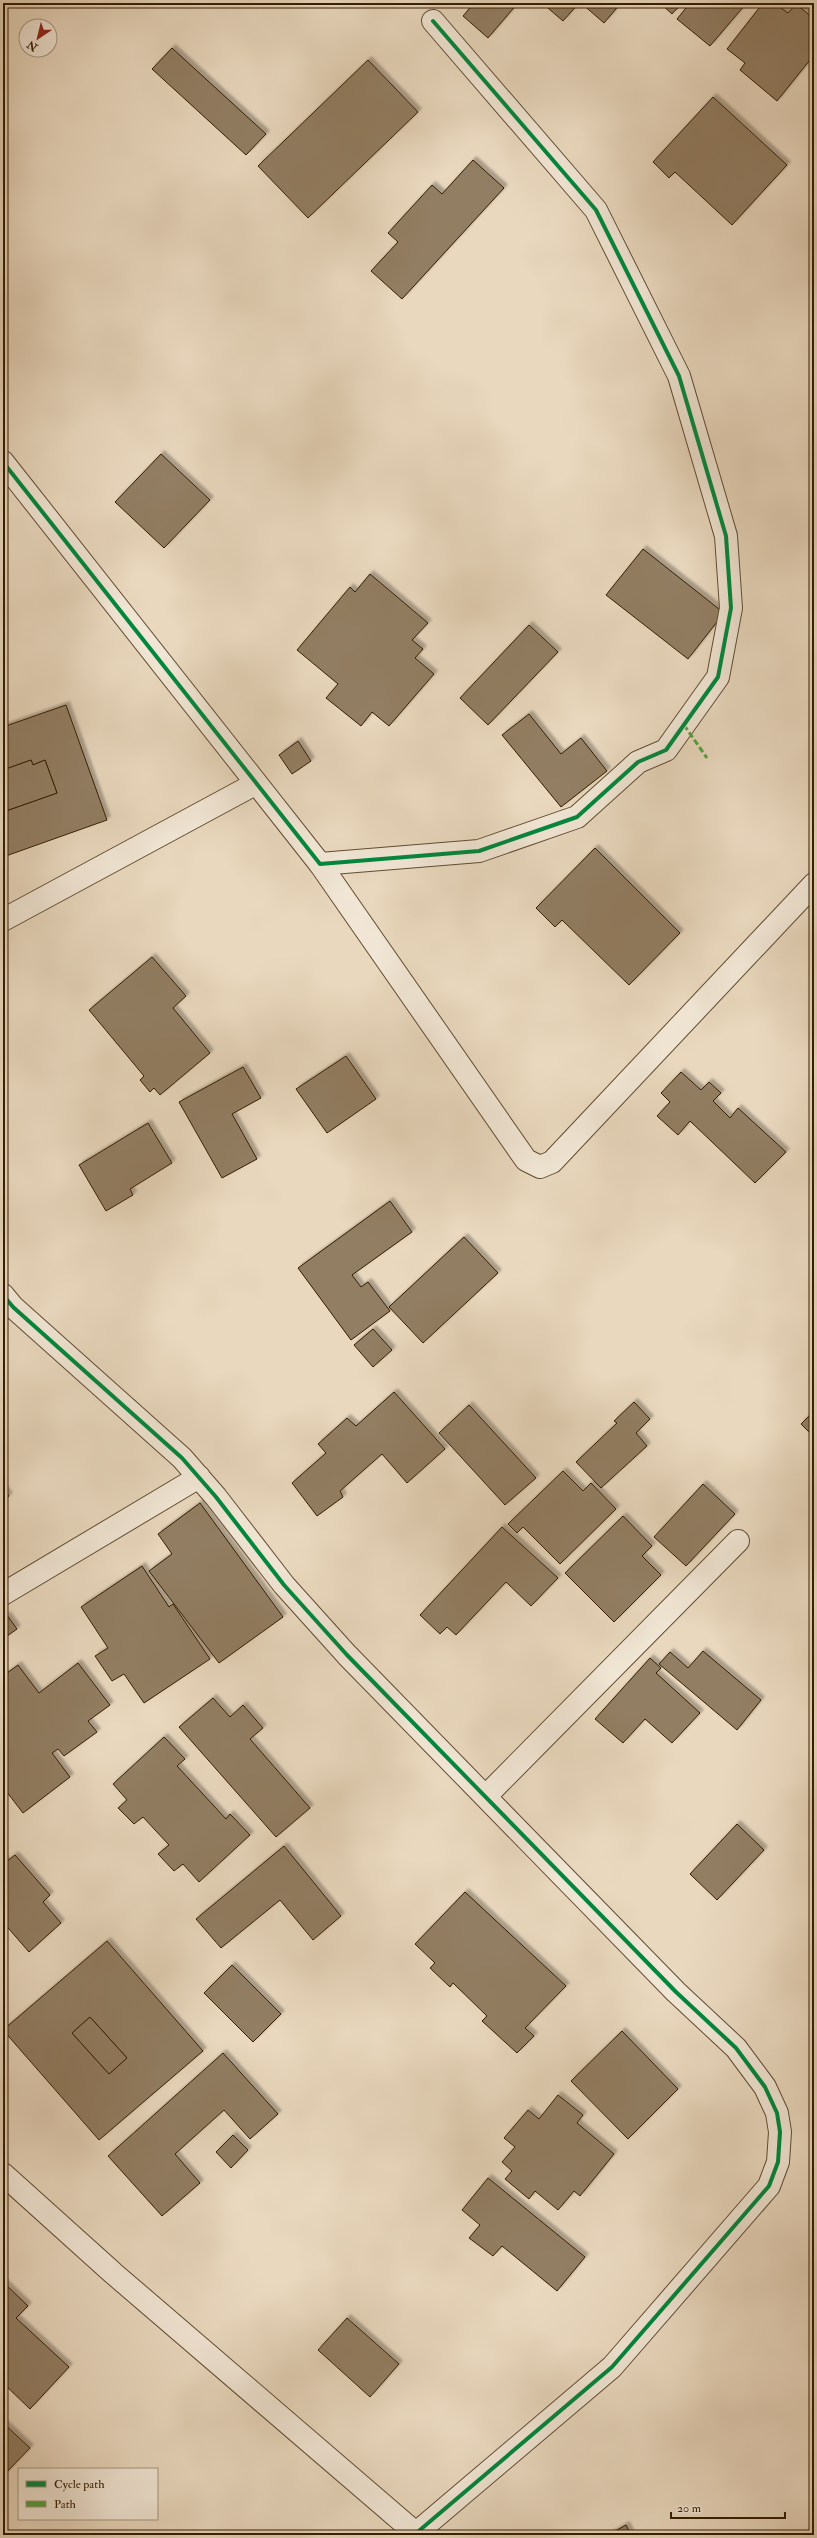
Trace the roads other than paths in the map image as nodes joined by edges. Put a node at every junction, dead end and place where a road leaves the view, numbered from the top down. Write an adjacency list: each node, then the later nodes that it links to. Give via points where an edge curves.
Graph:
1 (433, 21): 4 (street, via 596,210 679,376 726,536 731,608 718,677 666,750 638,762 577,818 479,851)
2 (3, 462): 3 (street)
3 (255, 784): 4 (street); 6 (street)
4 (320, 864): 5 (street, via 526,1160 540,1167 552,1162)
5 (814, 884)
6 (3, 920)
7 (3, 1295): 8 (street, via 24,1318 182,1458)
8 (199, 1477): 10 (street); 11 (street, via 284,1585 347,1656)
9 (738, 1541): 11 (street)
10 (3, 1594)
11 (486, 1796): 13 (street, via 676,1992 736,2048 765,2087 777,2112 780,2132 778,2162 769,2186 612,2368)
12 (3, 2174): 13 (street, via 113,2273)
13 (416, 2534)

